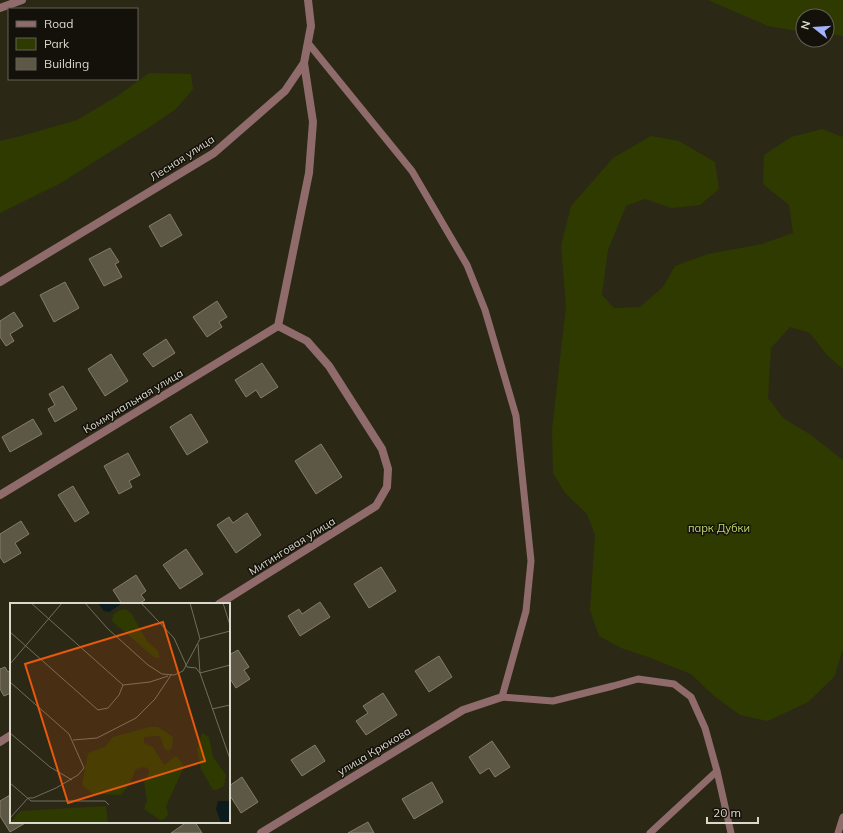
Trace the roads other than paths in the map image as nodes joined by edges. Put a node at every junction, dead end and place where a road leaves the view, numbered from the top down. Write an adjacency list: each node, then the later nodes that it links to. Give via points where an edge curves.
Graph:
1 (22, 0): 3 (street)
2 (308, 0): 4 (street, Лесная улица, via 311,26)
3 (0, 8)
4 (308, 43): 5 (street, Лесная улица); 10 (lane, via 412,171 467,265 486,310 516,416 531,561 526,610)
5 (304, 63): 6 (street, Лесная улица, via 285,91 214,152); 7 (street, via 314,122 309,173)
6 (0, 282)
7 (278, 326): 8 (street, Коммунальная улица); 9 (street, Митинговая улица, via 307,341 329,366 382,449 388,470 387,487 376,506)
8 (0, 495)
9 (221, 603)
10 (502, 697): 13 (lane, via 553,701 638,679 674,684 691,697 705,728); 16 (street, улица Крюкова, via 463,710)
11 (10, 736): 12 (street)
12 (0, 742)
13 (717, 771): 17 (lane); 18 (lane)
14 (843, 817): 15 (lane)
15 (841, 829)
16 (261, 833)
17 (650, 833)
18 (731, 833)

